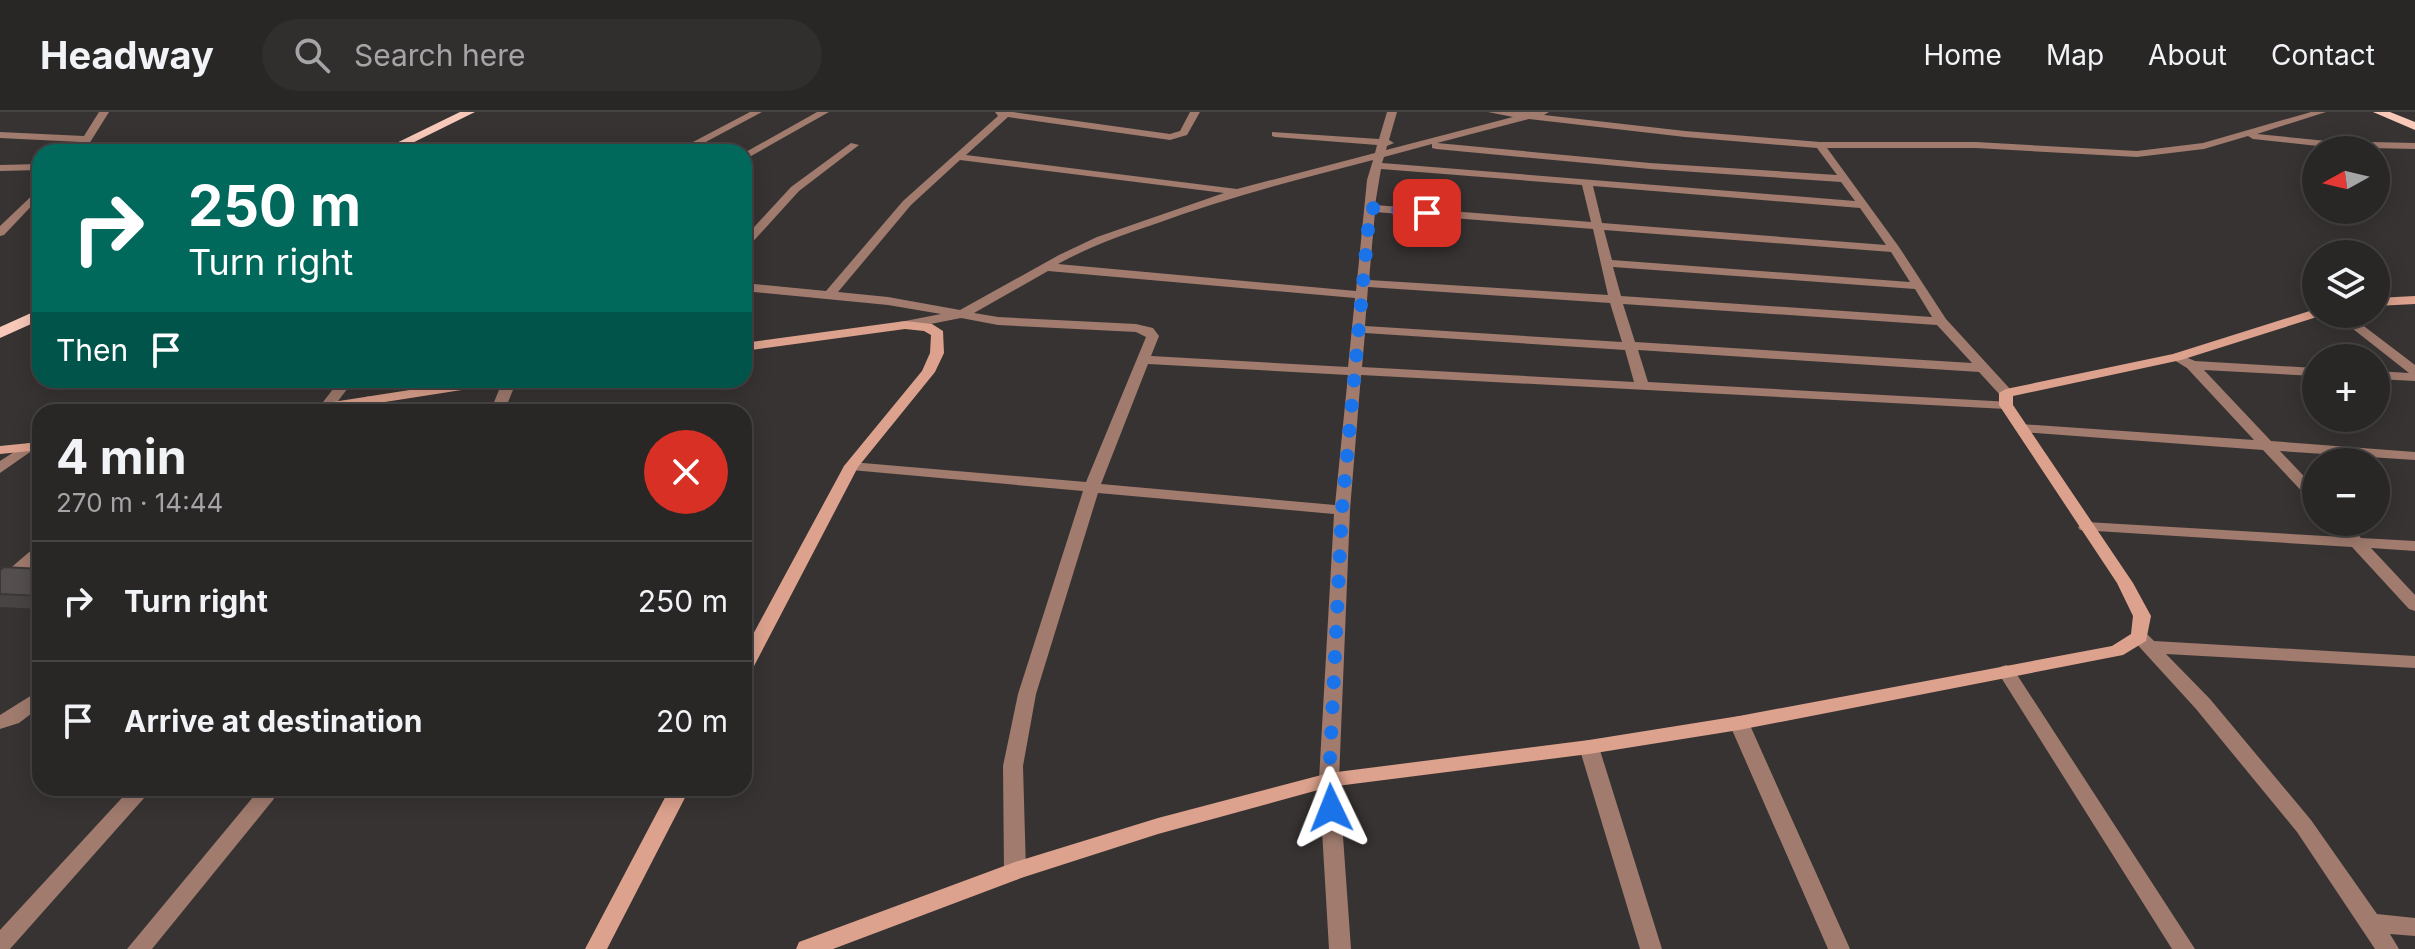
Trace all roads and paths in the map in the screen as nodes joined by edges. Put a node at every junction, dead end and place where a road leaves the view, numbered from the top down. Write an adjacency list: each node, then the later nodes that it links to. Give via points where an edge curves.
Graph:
1 (104, 112): 18 (street)
2 (469, 112): 21 (main road)
3 (757, 112): 22 (street)
4 (824, 112): 27 (street)
5 (993, 112): 12 (street)
6 (1195, 112): 12 (street, via 1184,133 1170,137)
7 (1392, 112): 19 (street)
8 (1493, 112): 13 (street)
9 (1544, 112): 13 (street)
10 (2321, 112): 17 (street)
11 (2379, 112): 14 (main road)
12 (1007, 113): 28 (street)
13 (1531, 116): 24 (street); 25 (street)
14 (2415, 126)
15 (1275, 134): 19 (street)
16 (0, 135): 18 (street)
17 (2248, 135): 25 (street, via 2137,154 1976,145); 26 (street)
18 (87, 139): 20 (street)
19 (1381, 143): 24 (street); 29 (street)
20 (84, 144)
21 (401, 144)
22 (695, 144)
23 (854, 145): 42 (street, via 795,189)
24 (1424, 145): 29 (street); 32 (street)
25 (1820, 145): 32 (street)
26 (2415, 146)
27 (752, 152)
28 (957, 157): 34 (street); 49 (street, via 907,203)
29 (1376, 161): 33 (street); 34 (street); 37 (street)
30 (32, 167): 31 (street)
31 (0, 168)
32 (1845, 179): 36 (street)
33 (1587, 183): 36 (street); 40 (street)
34 (1238, 192): 45 (street, via 1101,239)
35 (32, 201): 39 (street)
36 (1864, 205): 43 (street)
37 (1370, 208): 40 (street); 48 (street)
38 (0, 220): 39 (street)
39 (13, 221): 41 (street)
40 (1599, 227): 43 (street); 44 (street)
41 (0, 233)
42 (752, 236)
43 (1895, 249): 46 (street)
44 (1607, 263): 46 (street); 52 (street)
45 (1047, 267): 48 (street); 53 (street)
46 (1917, 286): 56 (street)
47 (752, 288): 49 (street)
48 (1361, 289): 52 (street); 59 (street)
49 (829, 295): 53 (street)
50 (2415, 300): 51 (main road)
51 (2390, 301)
52 (1616, 302): 56 (street); 62 (street)
53 (963, 314): 57 (street); 63 (street, via 1148,331 1153,336)
54 (32, 318): 60 (main road)
55 (2302, 318): 64 (main road)
56 (1941, 321): 65 (street)
57 (905, 325): 61 (main road); 82 (main road, via 938,334 937,353 928,372)
58 (2358, 328): 68 (street)
59 (1358, 329): 62 (street); 67 (street)
60 (0, 333)
61 (752, 346)
62 (1631, 346): 65 (street); 70 (street)
63 (1142, 360): 67 (street); 85 (street)
64 (2184, 361): 66 (street); 73 (main road); 78 (street)
65 (1984, 368): 73 (street)
66 (2302, 371)
67 (1354, 373): 70 (street); 86 (street)
68 (2415, 374): 69 (street)
69 (2390, 375)
70 (1643, 387): 73 (street)
71 (341, 388): 74 (street)
72 (459, 388): 75 (main road)
73 (2006, 399): 76 (main road)
74 (329, 404)
75 (376, 404)
76 (2021, 428): 78 (street); 87 (main road)
77 (32, 446): 80 (main road)
78 (2269, 446): 81 (street); 84 (street)
79 (32, 447): 83 (street)
80 (0, 450)
81 (2415, 456)
82 (851, 466): 85 (street); 95 (main road)
83 (0, 468)
84 (2302, 483)
85 (1091, 489): 86 (street); 106 (street, via 1027,694 1013,766)
86 (1342, 510): 102 (street)
87 (2086, 527): 89 (street); 94 (main road, via 2142,616)
88 (2350, 536): 89 (street)
89 (2355, 542): 90 (street); 93 (street)
90 (2415, 546)
91 (32, 559): 92 (street)
92 (0, 586)
93 (2415, 605)
94 (2145, 642): 96 (street); 97 (main road); 107 (street, via 2304,826)
95 (752, 653)
96 (2415, 662)
97 (2006, 671): 100 (main road); 116 (street)
98 (32, 703): 99 (street)
99 (0, 722)
100 (1739, 723): 101 (main road); 115 (street)
101 (1589, 747): 102 (main road); 114 (street)
102 (1329, 780): 106 (main road); 113 (street)
103 (136, 796): 109 (street)
104 (265, 796): 110 (street)
105 (676, 796): 111 (main road)
106 (1015, 871): 112 (main road)
107 (2370, 923): 108 (street); 117 (street)
108 (2415, 927)
109 (0, 945)
110 (138, 949)
111 (596, 949)
112 (807, 949)
113 (1340, 949)
114 (1651, 949)
115 (1839, 949)
116 (2184, 949)
117 (2388, 949)

